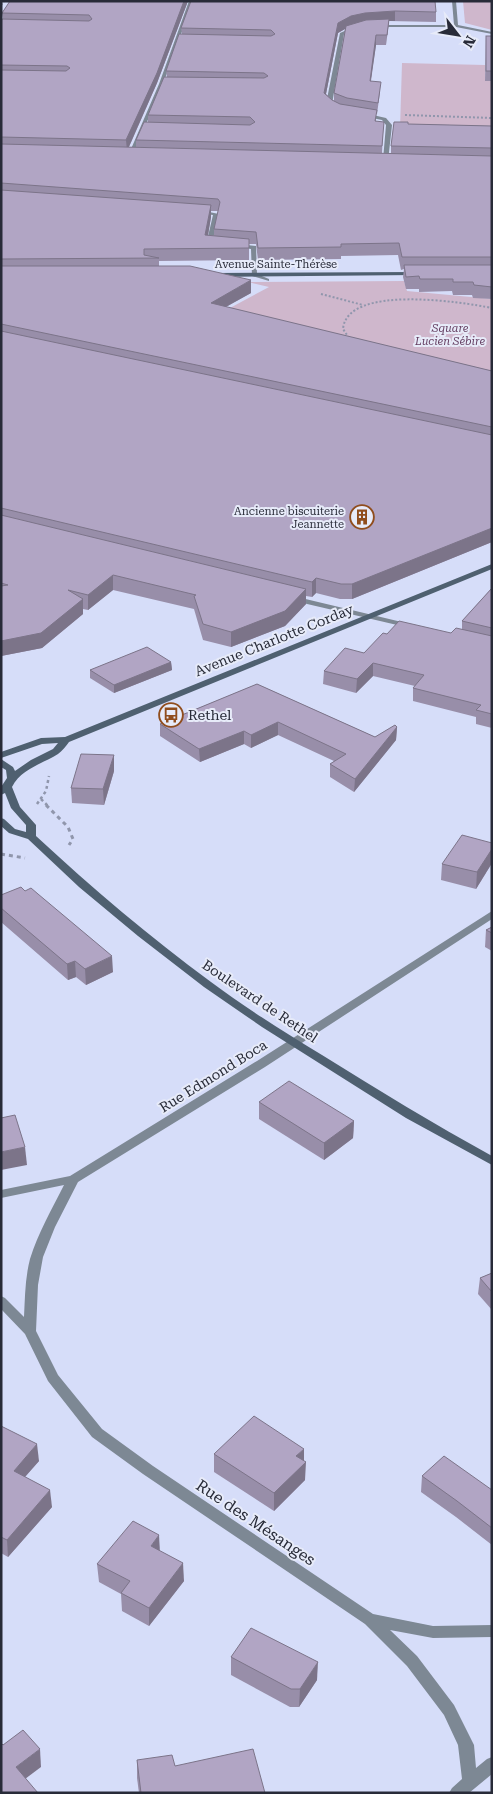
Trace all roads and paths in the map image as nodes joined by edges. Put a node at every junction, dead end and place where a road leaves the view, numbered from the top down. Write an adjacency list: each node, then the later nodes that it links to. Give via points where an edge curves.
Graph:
1 (4, 1): 5 (path)
2 (454, 1): 6 (street)
3 (191, 2): 4 (street); 8 (street)
4 (200, 3)
5 (1, 5)
6 (456, 26): 7 (street); 12 (street, via 368,26 342,33 329,104)
7 (492, 34)
8 (178, 41): 9 (street); 10 (street)
9 (187, 41)
10 (161, 84): 11 (street); 16 (street)
11 (170, 84)
12 (343, 112)
13 (358, 115): 14 (street)
14 (380, 118): 15 (path, via 396,114); 22 (street, via 389,125)
15 (492, 118)
16 (141, 130): 17 (street); 19 (street)
17 (151, 130)
18 (122, 155): 19 (street)
19 (130, 155): 20 (street)
20 (140, 155)
21 (377, 160): 22 (street)
22 (386, 160): 23 (street)
23 (395, 161)
24 (187, 211): 25 (street, via 216,214 209,245)
25 (218, 245)
26 (227, 246): 27 (street, via 254,247)
27 (254, 274): 28 (street, Avenue Sainte-Thérèse); 29 (street, Avenue Sainte-Thérèse); 30 (street)
28 (420, 274)
29 (206, 275)
30 (267, 280)
31 (492, 308): 32 (path, via 417,299 364,305 345,318 343,329)
32 (350, 339)
33 (492, 566): 35 (street, Avenue Charlotte Corday)
34 (288, 597): 35 (street)
35 (369, 616): 36 (street); 37 (street, Avenue Charlotte Corday)
36 (418, 628)
37 (66, 740): 38 (street, Avenue Charlotte Corday, via 41,741); 41 (street, Avenue Charlotte Corday, via 56,751 34,762)
38 (1, 755)
39 (1, 762): 41 (street, Boulevard de Rethel, via 10,769)
40 (49, 772): 42 (path)
41 (7, 786): 45 (street, Boulevard de Rethel, via 16,808 31,825)
42 (42, 798): 43 (path); 46 (path, via 68,827 73,839)
43 (32, 809)
44 (1, 821): 45 (street, Boulevard de Rethel, via 12,831)
45 (31, 837): 46 (street, Boulevard de Rethel)
46 (56, 860): 48 (street, Boulevard de Rethel, via 178,962)
47 (492, 914): 48 (street, Rue Edmond Boca)
48 (293, 1043): 49 (street, Boulevard de Rethel); 50 (street, Rue Edmond Boca)
49 (492, 1161)
50 (74, 1179): 51 (street, Rue Edmond Boca); 53 (street, Rue Edmond Boca, via 52,1220 37,1259)
51 (1, 1194)
52 (1, 1301): 53 (street, Rue des Mésanges)
53 (30, 1331): 54 (street, Rue des Mésanges, via 53,1378 97,1433)
54 (370, 1620): 55 (street, via 433,1632); 57 (street, Rue des Mésanges, via 412,1661 449,1710 466,1745)
55 (492, 1631)
56 (492, 1764): 57 (street)
57 (470, 1782): 58 (street)
58 (457, 1793)

